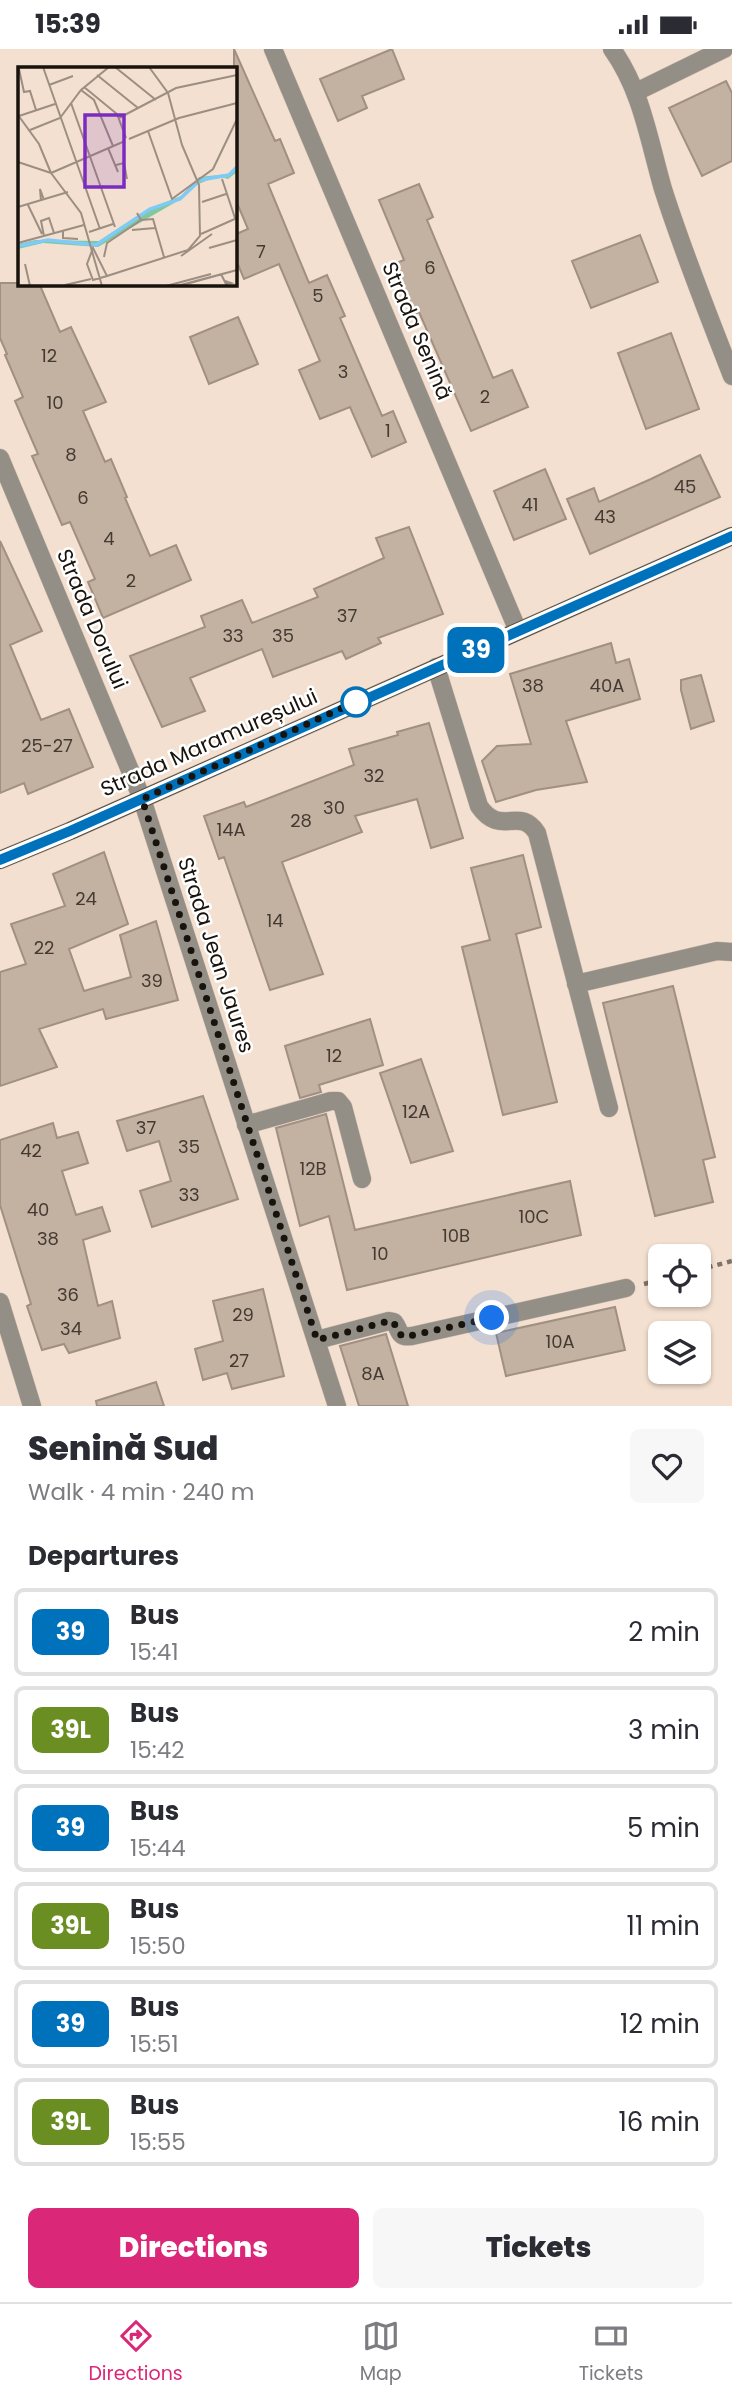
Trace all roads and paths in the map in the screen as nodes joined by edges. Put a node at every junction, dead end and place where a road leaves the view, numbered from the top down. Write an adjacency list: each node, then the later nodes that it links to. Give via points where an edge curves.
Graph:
1 (273, 49): 8 (street, Strada Senină)
2 (612, 49): 4 (street)
3 (724, 49): 4 (street)
4 (636, 92): 5 (street, via 664,191)
5 (732, 376)
6 (0, 458): 10 (street, Strada Dorului)
7 (732, 536): 8 (main road, Strada Maramureșului)
8 (518, 631): 9 (main road, Strada Maramureșului)
9 (436, 667): 10 (main road, Strada Maramureșului); 13 (street, via 479,806 496,822 523,820 537,832)
10 (142, 799): 11 (main road, Strada Maramureșului); 15 (street, Strada Jean Jaures)
11 (0, 860)
12 (732, 952): 13 (street, via 717,951)
13 (576, 984): 14 (street)
14 (609, 1108)
15 (246, 1125): 16 (street, via 338,1101); 21 (street, Strada Jean Jaures)
16 (362, 1179)
17 (732, 1261): 18 (path)
18 (711, 1267)
19 (626, 1288): 21 (street, via 412,1336 400,1335 389,1321)
20 (0, 1302): 22 (street)
21 (317, 1340): 23 (street, Strada Jean Jaures)
22 (32, 1406)
23 (337, 1406)

